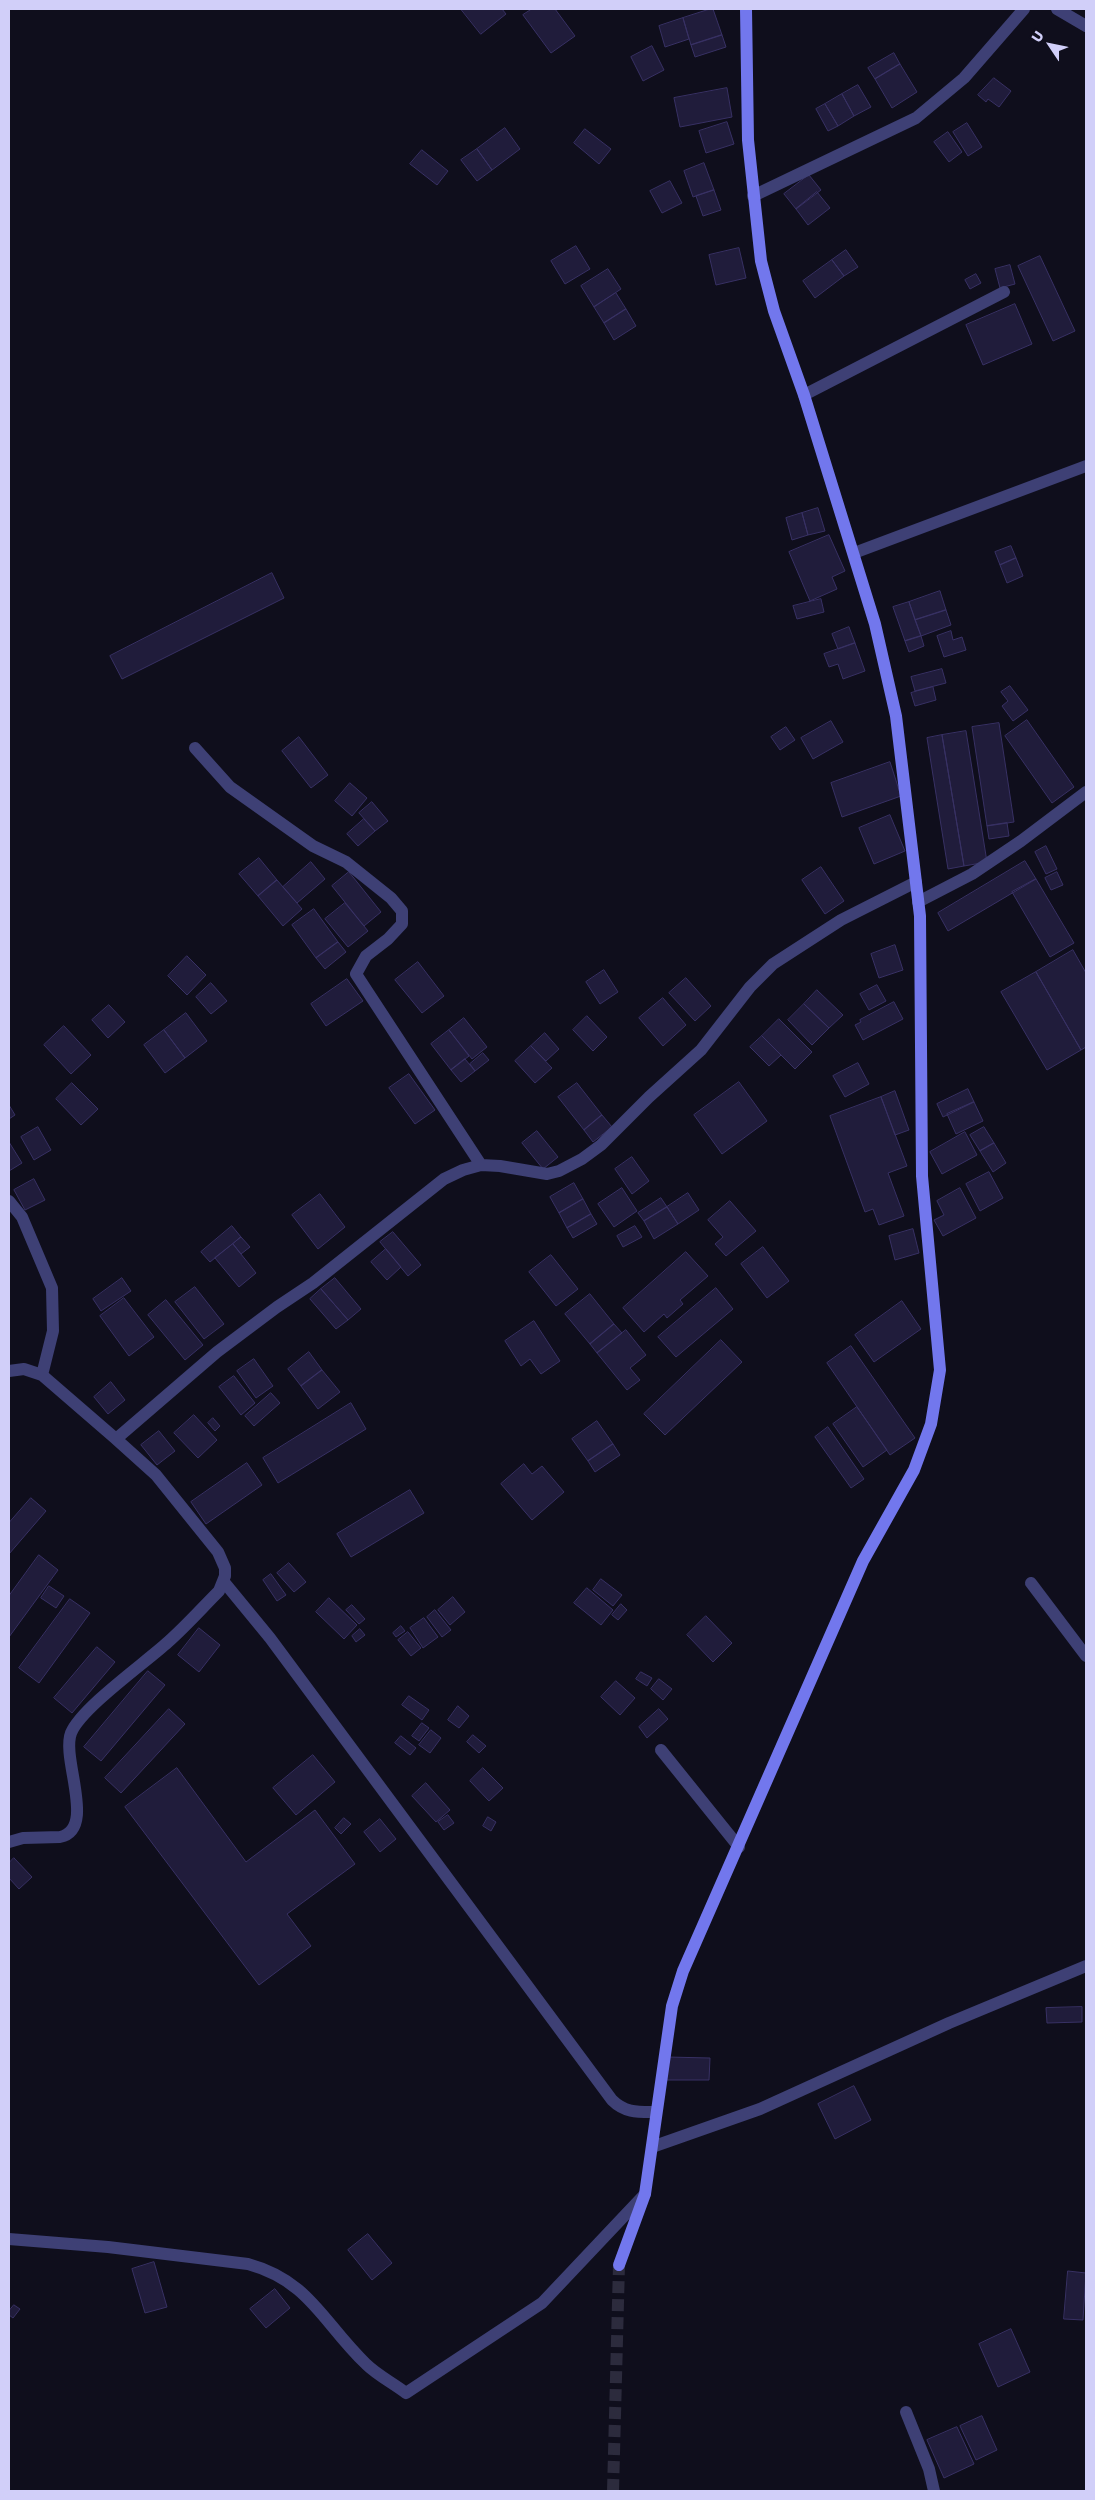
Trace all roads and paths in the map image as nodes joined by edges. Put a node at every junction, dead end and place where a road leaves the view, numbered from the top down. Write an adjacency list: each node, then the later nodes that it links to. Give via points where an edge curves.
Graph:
1 (746, 9): 5 (street, via 748,140)
2 (1024, 9): 5 (street, via 964,78 916,118)
3 (1057, 9): 4 (street)
4 (1086, 26)
5 (753, 196): 7 (street, via 765,277)
6 (1004, 292): 7 (street)
7 (804, 394): 9 (street)
8 (1086, 466): 9 (street)
9 (854, 552): 12 (street, via 883,652 896,716)
10 (195, 748): 14 (street, via 230,787 313,846 346,862 391,898 402,911 402,924 366,956 356,974)
11 (1086, 792): 13 (street, via 1022,842 972,874)
12 (916, 882): 13 (street); 14 (street, via 842,920 773,964 750,987 701,1050 601,1146 582,1159 547,1174)
13 (918, 902): 24 (street, via 922,964 921,1147 940,1356 938,1388 931,1424 914,1470 863,1561)
14 (481, 1166): 18 (street, via 462,1170 444,1179 313,1283 217,1352)
15 (9, 1202): 17 (street, via 22,1217 52,1288 53,1331)
16 (9, 1371): 17 (street, via 24,1369)
17 (42, 1375): 18 (street)
18 (116, 1439): 19 (street, via 156,1475 218,1552 225,1568)
19 (224, 1582): 23 (street, via 169,1641 75,1726 69,1742 77,1821 70,1834); 26 (street, via 270,1638 612,2100 629,2111)
20 (1032, 1583): 21 (street)
21 (1086, 1656)
22 (662, 1750): 24 (street)
23 (9, 1842)
24 (739, 1846): 26 (street, via 677,1989)
25 (1086, 1966): 27 (street, via 760,2109)
26 (656, 2112): 27 (street)
27 (652, 2147): 28 (street)
28 (645, 2194): 29 (street, via 542,2303 406,2393 366,2364 304,2293 262,2268 108,2247); 30 (street)
29 (9, 2239)
30 (619, 2266)
31 (906, 2412): 32 (street, via 929,2469)
32 (934, 2491)

